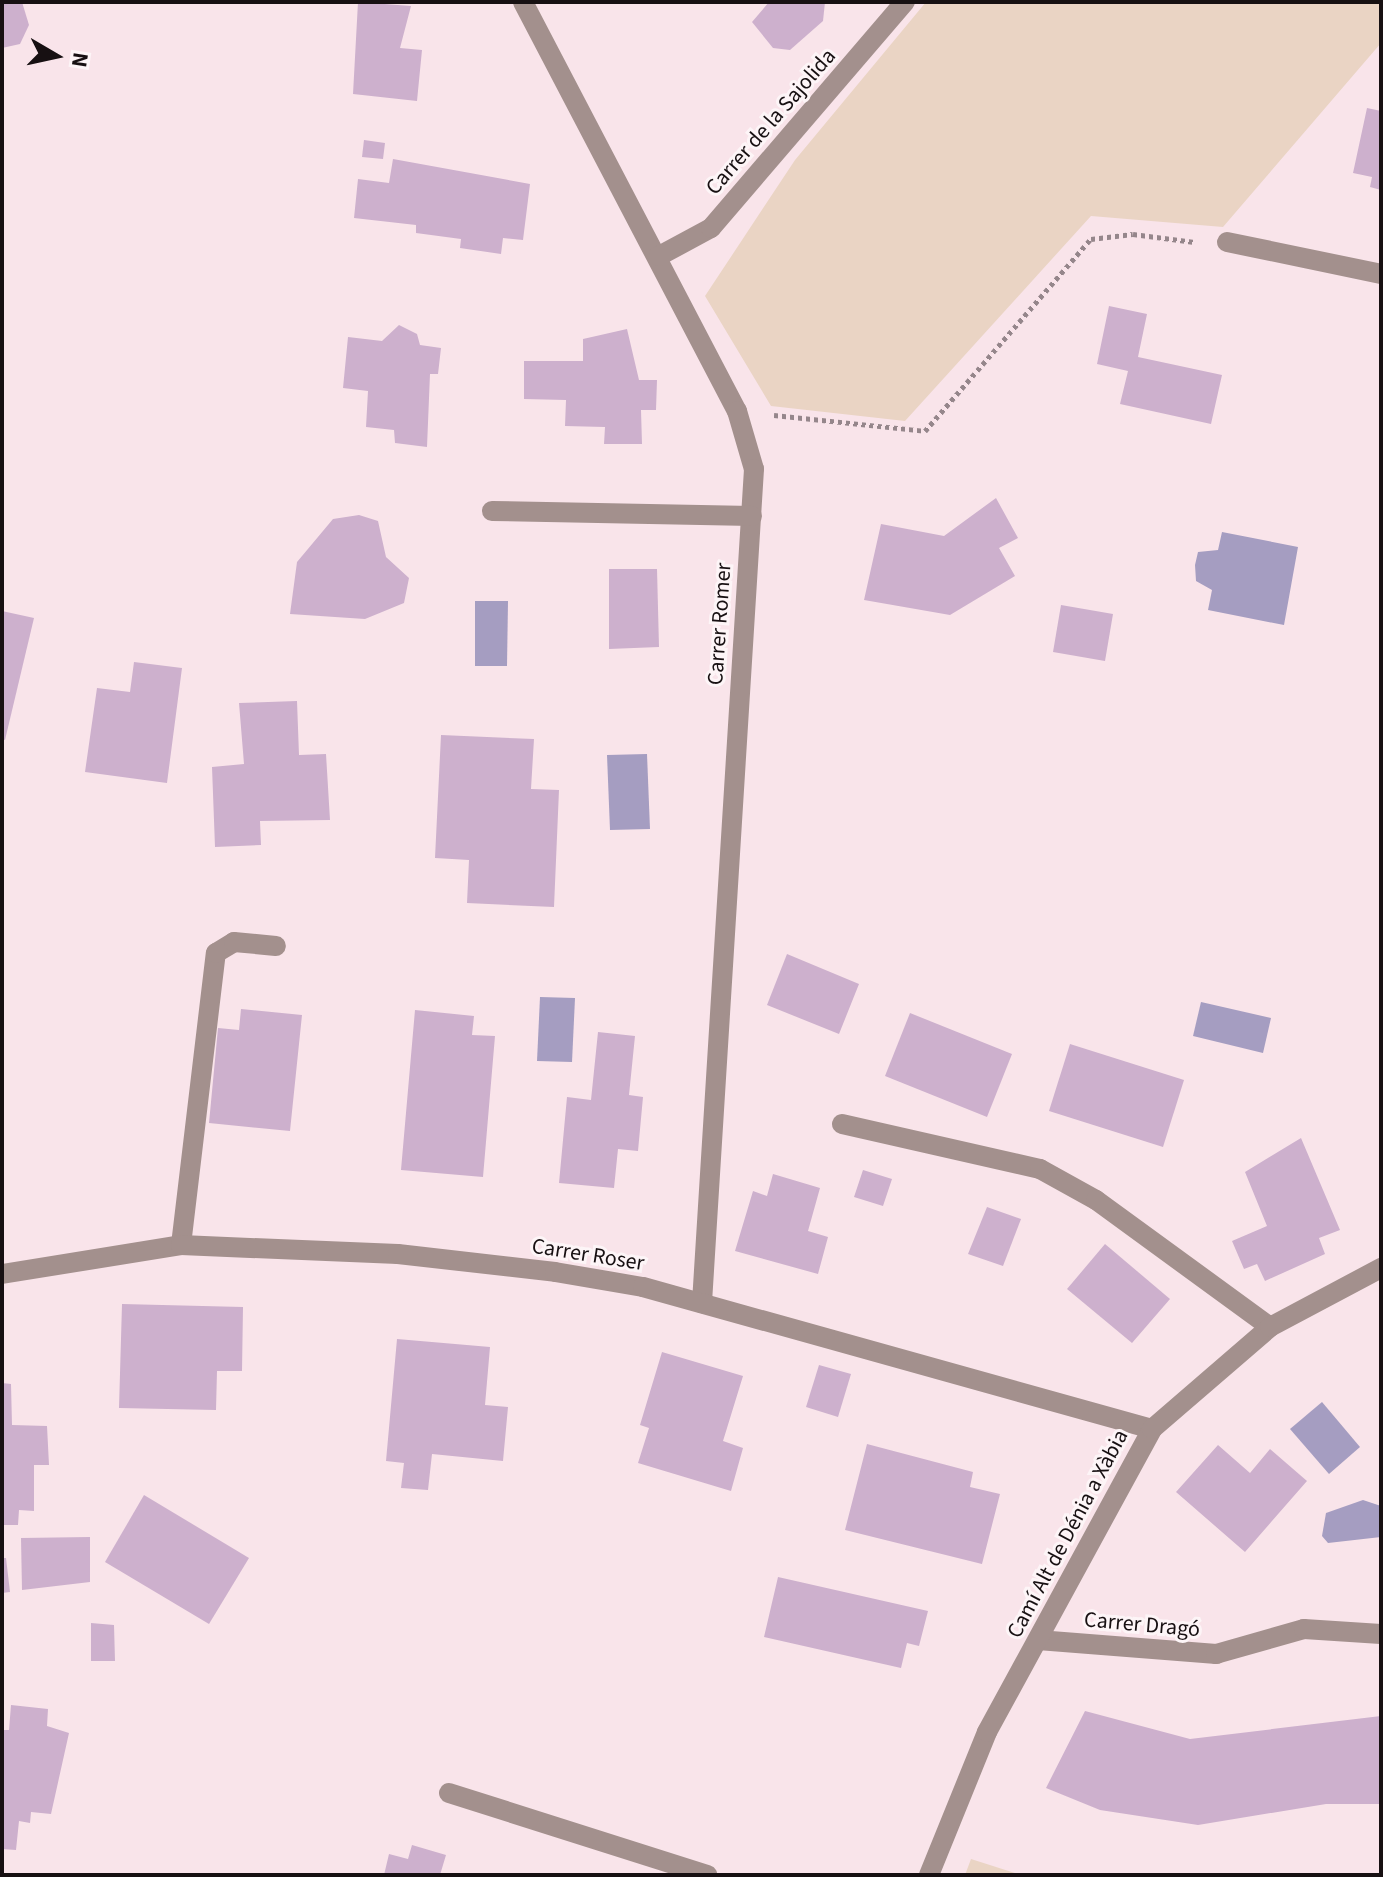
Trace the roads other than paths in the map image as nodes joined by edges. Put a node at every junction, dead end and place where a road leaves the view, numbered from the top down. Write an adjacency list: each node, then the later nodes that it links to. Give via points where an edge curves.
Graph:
1 (523, 2): 4 (street, Carrer Romer)
2 (905, 2): 4 (street, Carrer de la Sajolida, via 711,228)
3 (1227, 242): 5 (street)
4 (659, 256): 7 (street, Carrer Romer, via 737,411 754,469)
5 (1381, 274)
6 (492, 511): 7 (street)
7 (752, 516): 13 (street, Carrer Romer)
8 (276, 946): 10 (street, via 234,942 216,953)
9 (842, 1124): 14 (street, via 1040,1169 1105,1206)
10 (181, 1245): 12 (street, Carrer Roser); 13 (street, Carrer Roser, via 398,1254 555,1272)
11 (1381, 1268): 14 (street, Camí Alt de Dénia a Xàbia)
12 (2, 1274)
13 (702, 1303): 15 (street, Carrer Roser)
14 (1270, 1327): 15 (street, Camí Alt de Dénia a Xàbia)
15 (1152, 1429): 17 (street, Camí Alt de Dénia a Xàbia)
16 (1381, 1634): 17 (street, Carrer Dragó, via 1304,1629 1216,1654)
17 (1038, 1640): 20 (street, Camí Alt de Dénia a Xàbia, via 987,1732)
18 (449, 1793): 19 (street)
19 (707, 1875)
20 (929, 1875)

